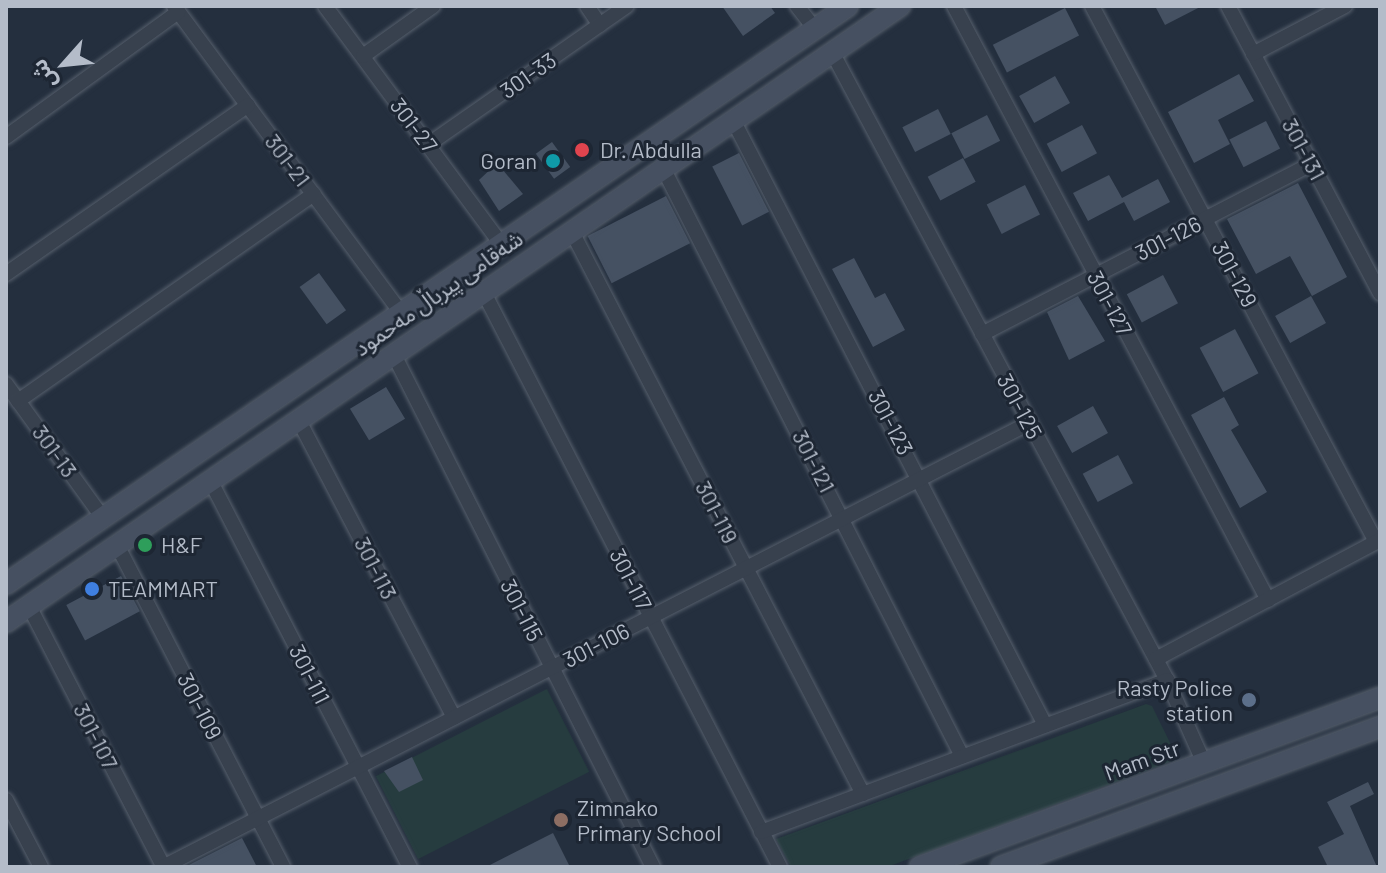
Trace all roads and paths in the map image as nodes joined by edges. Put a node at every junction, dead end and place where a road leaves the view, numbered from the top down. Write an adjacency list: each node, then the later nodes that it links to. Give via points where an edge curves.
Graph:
1 (325, 6): 17 (street, 301-27)
2 (433, 6): 17 (street)
3 (587, 6): 13 (street)
4 (627, 6): 13 (street, 301-33)
5 (797, 6): 14 (street)
6 (848, 6): 14 (main road, شەقامی پیرباڵ مەحمود)
7 (900, 6): 15 (main road, شەقامی پیرباڵ مەحمود)
8 (954, 6): 32 (street, 301-127)
9 (1092, 6): 27 (street, 301-129)
10 (1228, 6): 16 (street, 301-131)
11 (1345, 6): 16 (street)
12 (176, 9): 18 (street, 301-21); 21 (street)
13 (600, 25): 22 (street, 301-33)
14 (815, 29): 20 (main road, شەقامی پیرباڵ مەحمود)
15 (832, 52): 19 (main road, شەقامی پیرباڵ مەحمود); 36 (street, 301-125)
16 (1253, 54): 24 (street, 301-131)
17 (363, 56): 22 (street, 301-27)
18 (248, 105): 26 (street, 301-21); 31 (street)
19 (733, 120): 23 (main road, شەقامی پیرباڵ مەحمود); 42 (street, 301-123)
20 (681, 122): 23 (main road); 29 (main road, شەقامی پیرباڵ مەحمود)
21 (6, 137)
22 (429, 144): 29 (street, 301-27)
23 (696, 145): 25 (main road, شەقامی پیرباڵ مەحمود)
24 (1312, 164): 27 (street, 301-126); 30 (street, 301-131)
25 (663, 168): 28 (main road, شەقامی پیرباڵ مەحمود); 45 (street, 301-121)
26 (314, 194): 35 (street, 301-21); 39 (street)
27 (1206, 219): 32 (street, 301-126); 46 (street, 301-129)
28 (571, 230): 33 (main road, شەقامی پیرباڵ مەحمود); 48 (street, 301-119)
29 (502, 245): 35 (main road, شەقامی پیرباڵ مەحمود)
30 (1375, 270): 34 (street, 301-131)
31 (6, 274)
32 (1095, 275): 36 (street, 301-126); 50 (street, 301-127)
33 (483, 291): 37 (main road, شەقامی پیرباڵ مەحمود); 52 (street, 301-117)
34 (1380, 293)
35 (402, 314): 44 (main road, شەقامی پیرباڵ مەحمود)
36 (982, 334): 41 (street, 301-125)
37 (393, 353): 40 (main road, شەقامی پیرباڵ مەحمود); 55 (street, 301-115)
38 (6, 384): 39 (street, 301-13)
39 (18, 401): 44 (street, 301-13)
40 (298, 419): 43 (main road, شەقامی پیرباڵ مەحمود); 58 (street, 301-113)
41 (1029, 423): 42 (street, 301-106); 54 (street, 301-125)
42 (921, 479): 45 (street, 301-106); 59 (street, 301-123)
43 (210, 480): 47 (main road, شەقامی پیرباڵ مەحمود); 63 (street, 301-111)
44 (103, 518): 49 (main road, شەقامی پیرباڵ مەحمود)
45 (843, 518): 48 (street, 301-106); 61 (street, 301-121)
46 (1378, 541): 50 (street)
47 (117, 545): 51 (main road, شەقامی پیرباڵ مەحمود); 66 (street, 301-109)
48 (747, 568): 52 (street, 301-106); 64 (street, 301-119)
49 (7, 582)
50 (1268, 600): 54 (street)
51 (29, 606): 53 (main road, شەقامی پیرباڵ مەحمود); 70 (street, 301-107)
52 (651, 617): 55 (street, 301-106); 68 (street, 301-117)
53 (6, 622)
54 (1156, 659): 56 (street, 301-125)
55 (551, 668): 58 (street, 301-106); 73 (street, 301-115)
56 (1167, 680): 59 (street); 62 (street, 301-125)
57 (1380, 698): 62 (main road, Mam Str)
58 (454, 718): 63 (street, 301-106)
59 (1045, 725): 61 (street)
60 (1380, 727): 76 (main road)
61 (962, 756): 64 (street)
62 (1204, 763): 75 (main road, Mam Str)
63 (358, 767): 66 (street, 301-106); 72 (street, 301-111)
64 (863, 794): 68 (street)
65 (6, 800): 67 (street)
66 (259, 818): 70 (street, 301-106); 71 (street, 301-109)
67 (11, 821): 69 (street)
68 (761, 832): 74 (street, 301-117)
69 (41, 867)
70 (164, 867)
71 (283, 867)
72 (410, 867)
73 (653, 867)
74 (780, 867)
75 (920, 867)
76 (1001, 867)

